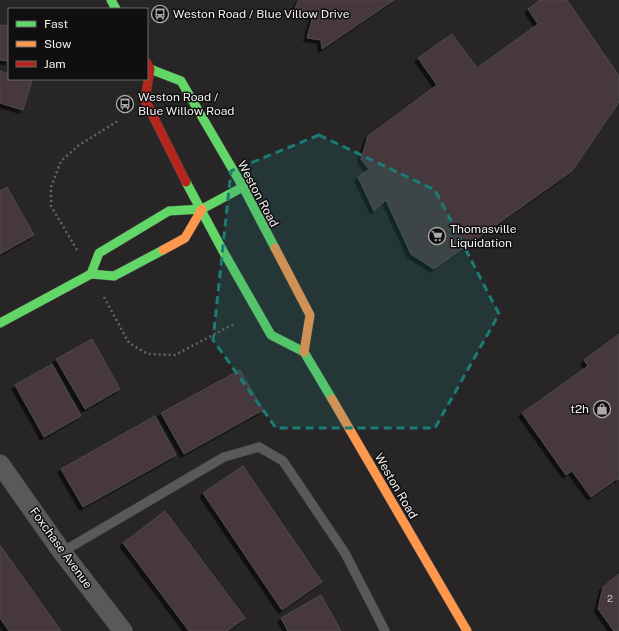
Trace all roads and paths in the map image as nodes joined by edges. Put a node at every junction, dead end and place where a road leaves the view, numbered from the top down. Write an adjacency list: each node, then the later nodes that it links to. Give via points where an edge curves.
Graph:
1 (149, 66): 3 (main road, Weston Road, via 181,81)
2 (147, 80): 4 (main road, Weston Road, via 145,100)
3 (242, 187): 4 (main road); 7 (main road, Weston Road, via 310,315)
4 (202, 209): 5 (main road, via 185,238 114,276); 5 (main road, via 169,211 99,252); 7 (main road, Weston Road, via 271,335)
5 (92, 274): 6 (main road)
6 (0, 324)
7 (304, 352): 12 (main road, Weston Road)
8 (0, 464): 9 (street, Foxchase Avenue)
9 (62, 552): 10 (street, Foxchase Avenue); 11 (lane, via 224,457 259,447 283,461 292,474 346,553)
10 (123, 631)
11 (385, 631)
12 (467, 631)

